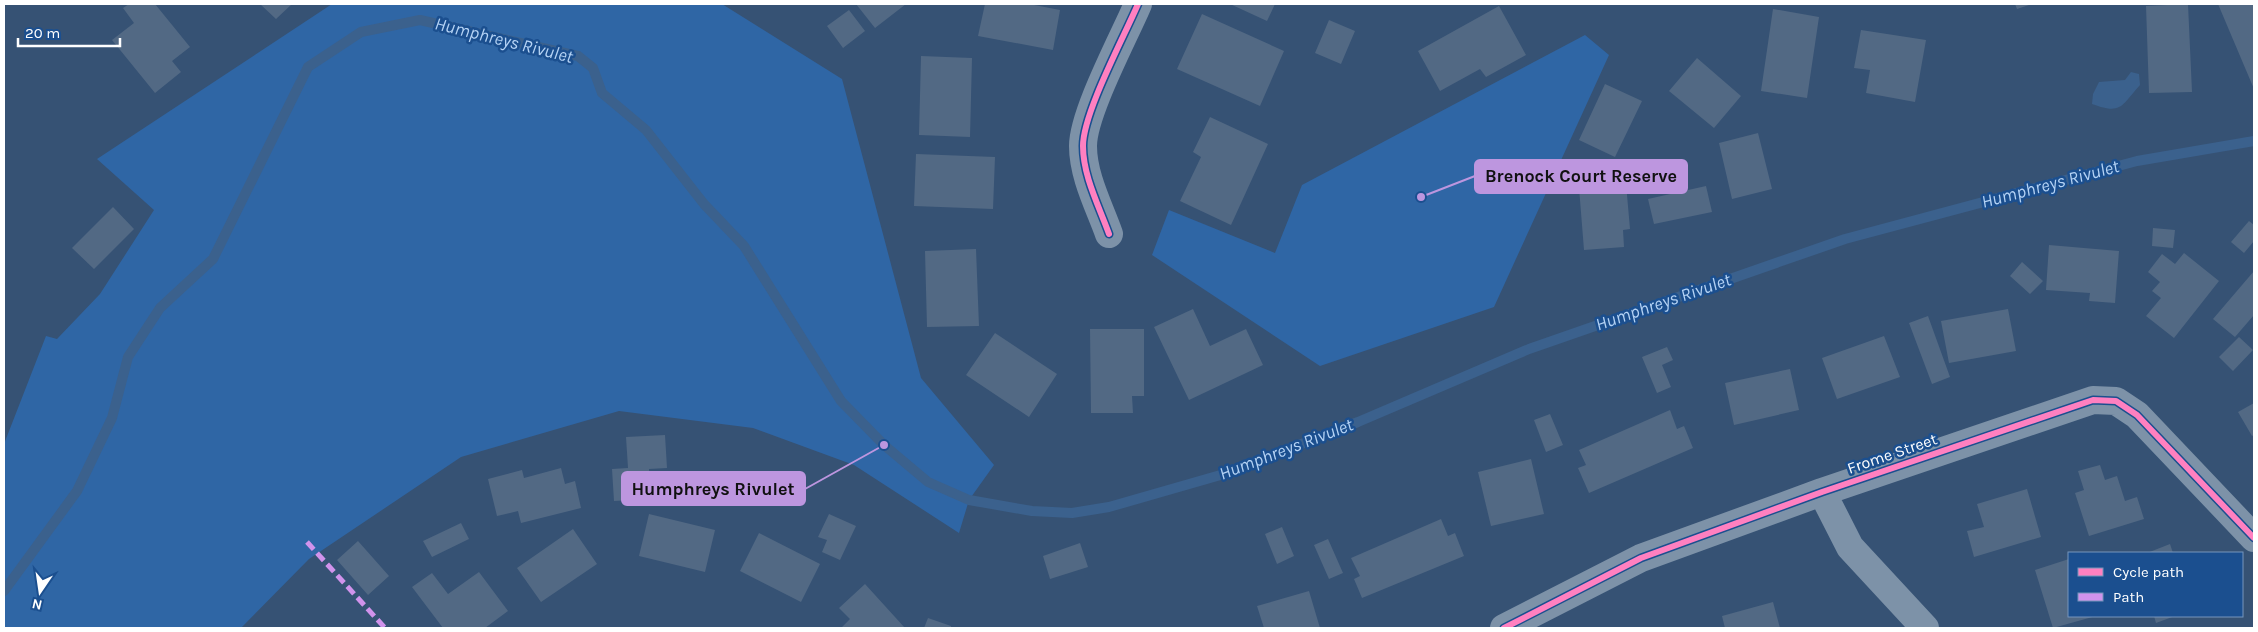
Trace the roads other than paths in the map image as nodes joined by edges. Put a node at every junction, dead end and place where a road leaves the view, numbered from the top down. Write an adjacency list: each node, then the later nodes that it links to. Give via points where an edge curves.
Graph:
1 (1138, 4): 2 (street, via 1089,116 1083,145 1087,174)
2 (1110, 234)
3 (1822, 492): 4 (street, Frome Street, via 2080,403 2105,399 2116,401 2137,415); 5 (street, Frome Street, via 1641,558); 6 (street, via 1850,547)
4 (2254, 538)
5 (1504, 628)
6 (1925, 628)

